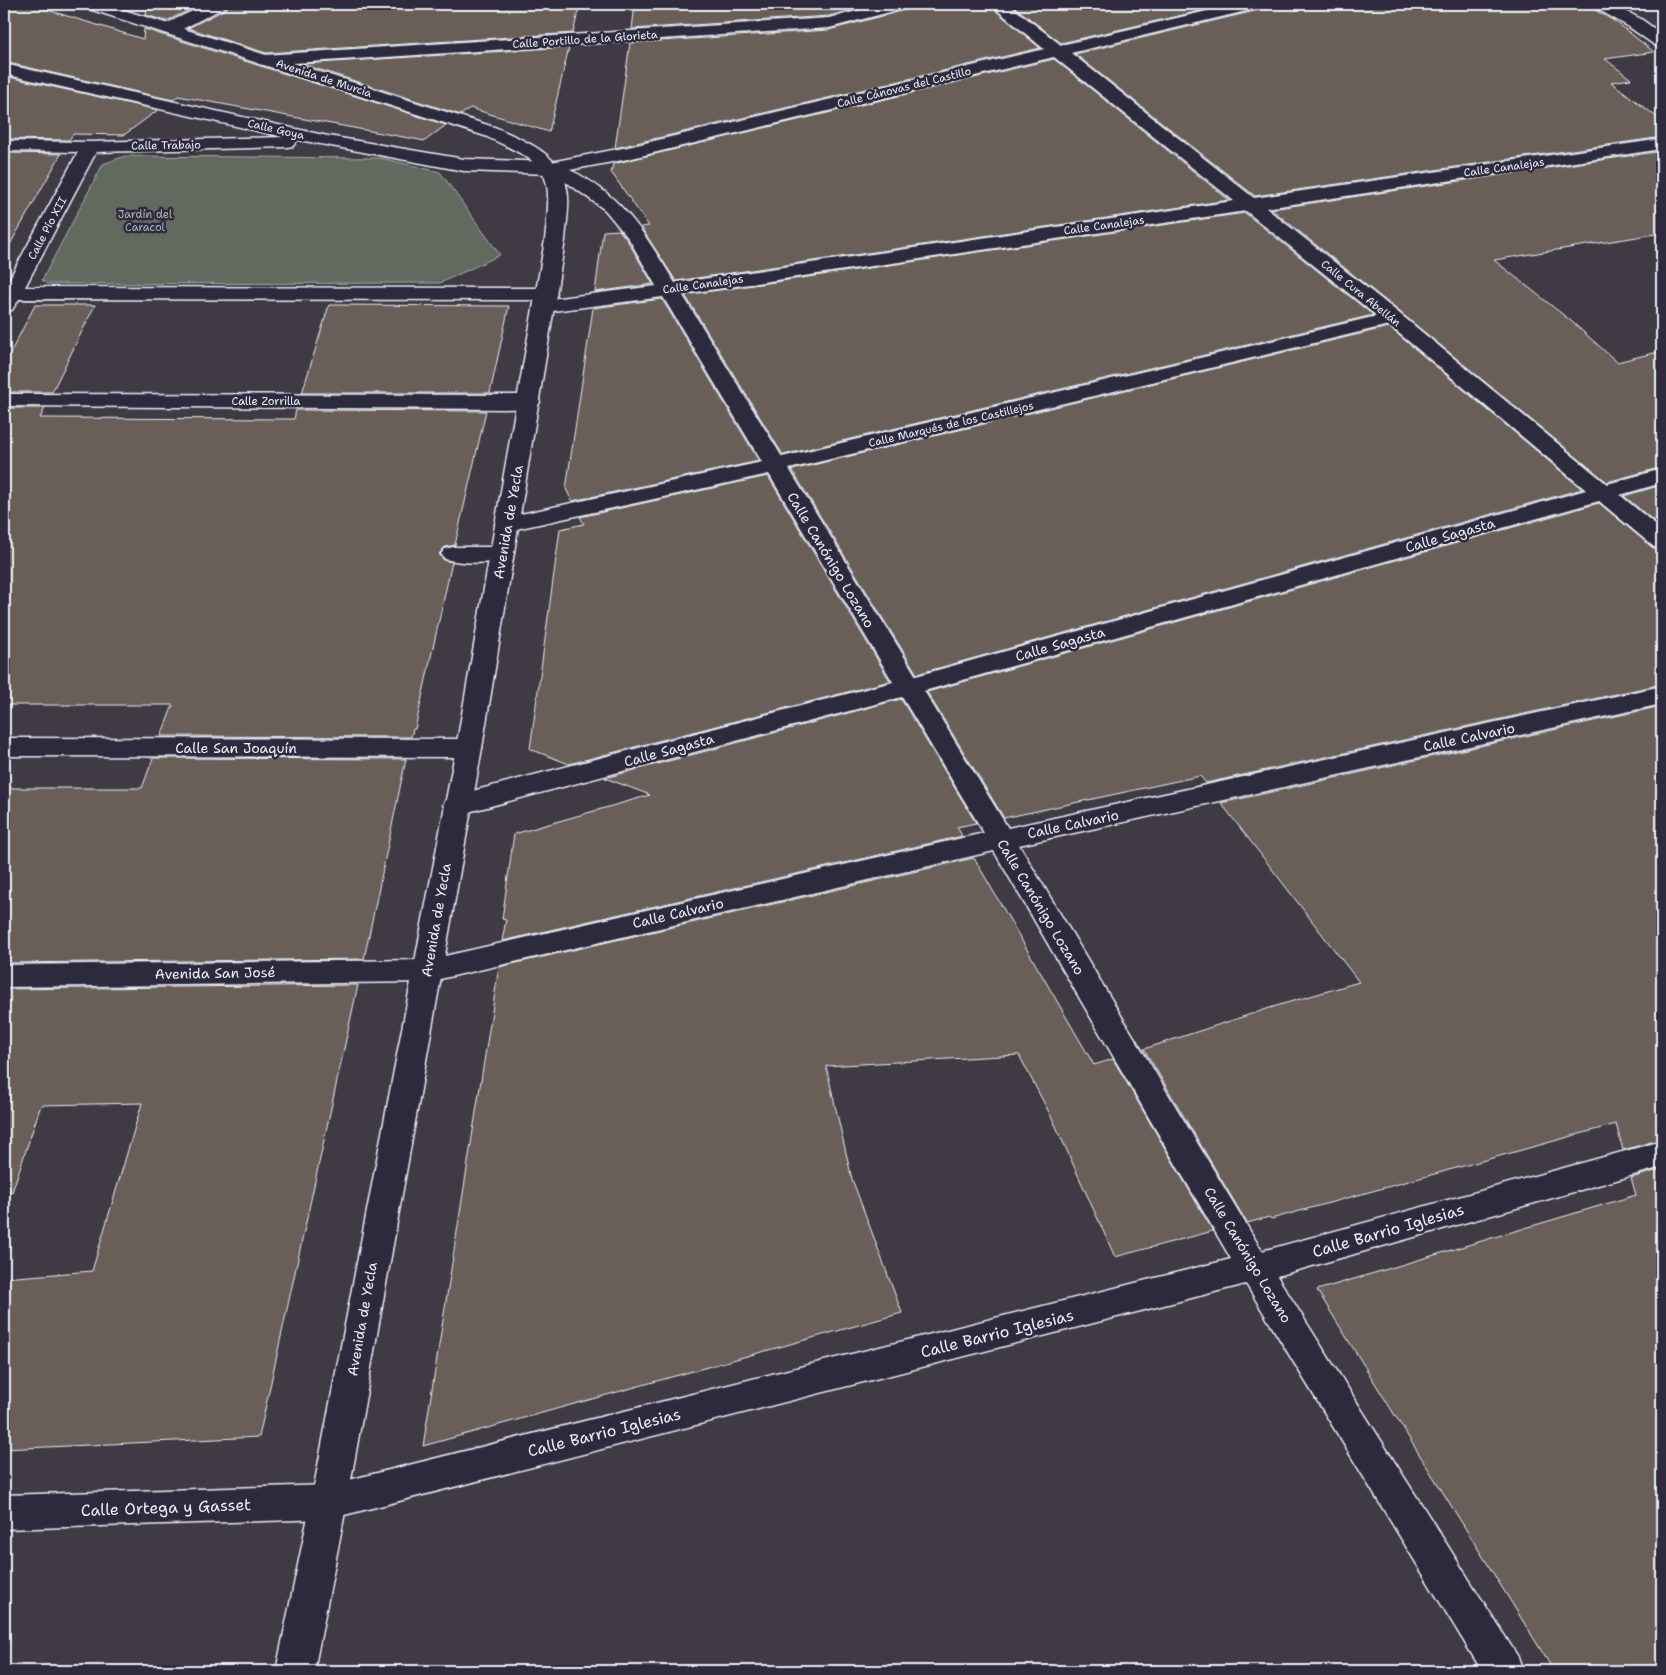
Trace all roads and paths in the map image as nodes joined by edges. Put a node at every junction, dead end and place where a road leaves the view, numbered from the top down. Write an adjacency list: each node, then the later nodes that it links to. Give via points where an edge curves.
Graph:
1 (89, 4): 7 (street, Avenida de Murcia)
2 (218, 4): 7 (street)
3 (903, 4): 10 (street, Calle Portillo de la Glorieta, via 829,24)
4 (998, 4): 9 (street, Calle Cura Abellán)
5 (1257, 4): 9 (street, Calle Cánovas del Castillo)
6 (1600, 4): 8 (street)
7 (169, 29): 10 (street, Avenida de Murcia)
8 (1662, 42)
9 (1056, 51): 16 (street, Calle Cánovas del Castillo, via 628,153); 17 (street, Calle Cura Abellán)
10 (264, 60): 16 (street, Avenida de Murcia, via 491,132 530,150)
11 (4, 69): 12 (street, Calle Goya)
12 (328, 141): 15 (street, Calle Trabajo); 16 (street, Calle Goya, via 464,165)
13 (1662, 144): 17 (street, Calle Canalejas)
14 (4, 146): 15 (street, Calle Trabajo)
15 (90, 146): 19 (street, Calle Pío XII)
16 (551, 168): 20 (street, Calle Canónigo Lozano, via 576,180 612,206 637,237); 21 (street, Avenida de Yecla, via 559,199)
17 (1249, 204): 20 (street, Calle Canalejas); 23 (street, Calle Cura Abellán)
18 (4, 262): 19 (street)
19 (29, 262): 22 (street, Calle Pío XII)
20 (670, 290): 21 (street, Calle Canalejas); 26 (street, Calle Canónigo Lozano)
21 (546, 300): 22 (street, Calle Canalejas); 25 (street, Avenida de Yecla)
22 (8, 301)
23 (1393, 318): 26 (street, Calle Marqués de los Castillejos); 28 (street, Calle Cura Abellán)
24 (4, 400): 25 (street, Calle Zorrilla)
25 (529, 402): 29 (street, Avenida de Yecla)
26 (774, 466): 29 (street, Calle Marqués de los Castillejos); 33 (street, Calle Canónigo Lozano)
27 (1662, 476): 28 (street, Calle Sagasta)
28 (1604, 492): 30 (street, Calle Cura Abellán); 33 (street, Calle Sagasta)
29 (507, 524): 32 (street, Avenida de Yecla)
30 (1662, 542)
31 (453, 554): 32 (street)
32 (502, 554): 36 (street, Avenida de Yecla)
33 (908, 687): 37 (street, Calle Sagasta); 38 (street, Calle Canónigo Lozano)
34 (1662, 696): 38 (street, Calle Calvario)
35 (4, 747): 36 (street, Calle San Joaquín)
36 (469, 748): 37 (street, Avenida de Yecla)
37 (457, 806): 39 (street, Avenida de Yecla)
38 (1001, 839): 39 (street, Calle Calvario); 42 (street, Calle Canónigo Lozano)
39 (427, 971): 40 (street, Avenida San José); 43 (street, Avenida de Yecla)
40 (4, 976)
41 (1662, 1154): 42 (street, Calle Barrio Iglesias)
42 (1254, 1268): 43 (street, Calle Barrio Iglesias); 46 (street, Calle Canónigo Lozano)
43 (329, 1502): 44 (street, Calle Ortega y Gasset); 45 (street, Avenida de Yecla)
44 (4, 1512)
45 (295, 1671)
46 (1504, 1671)

